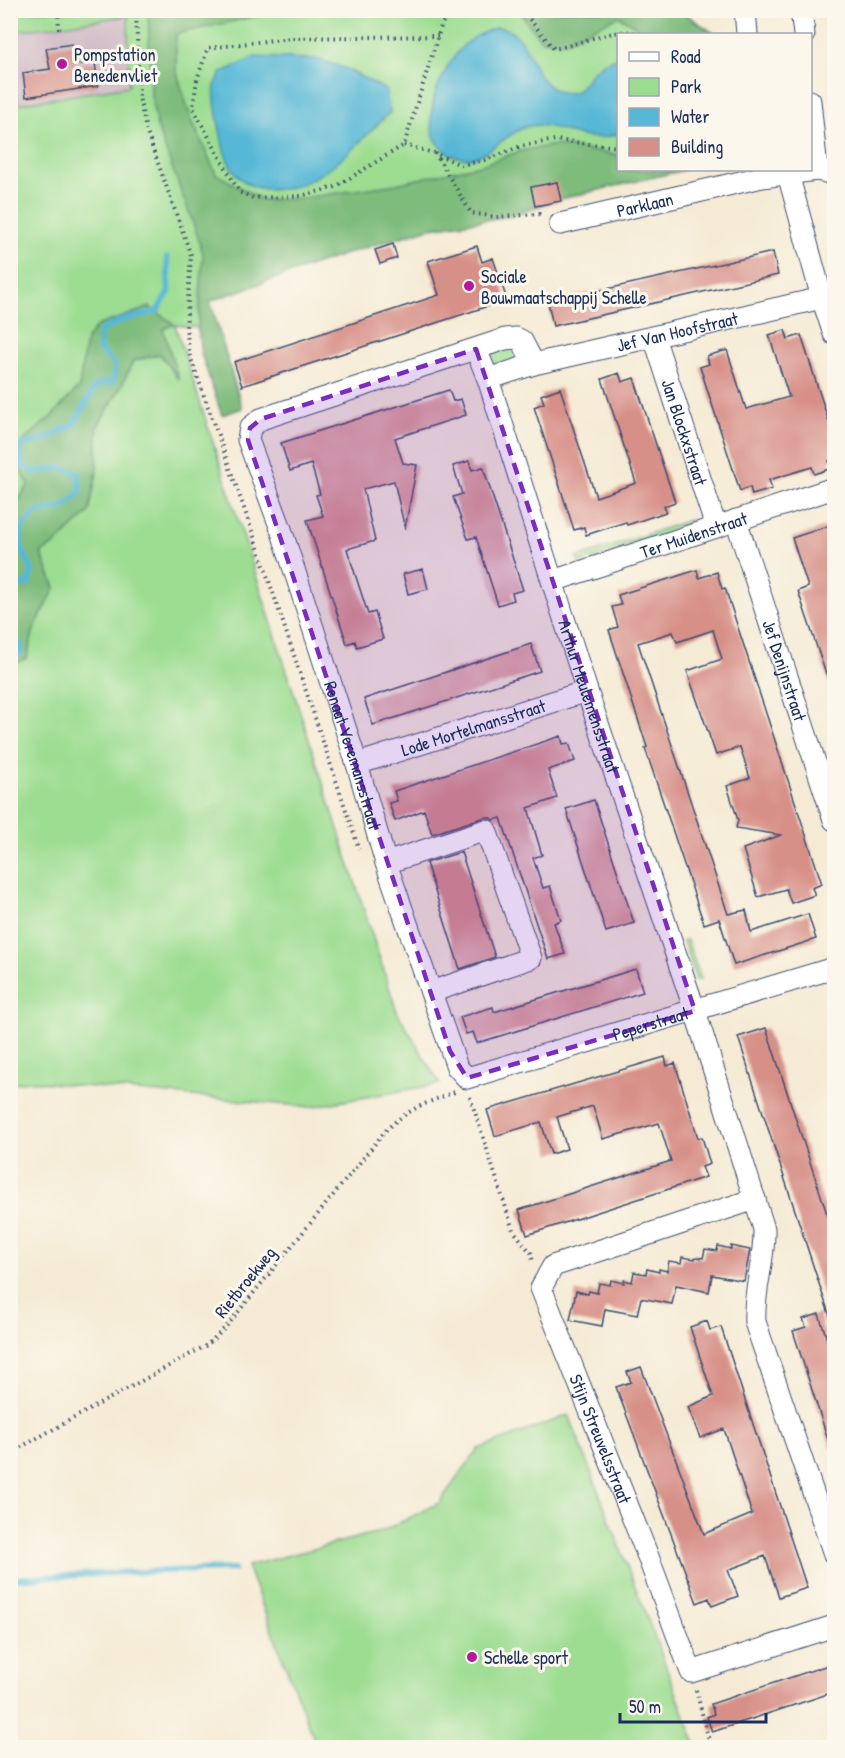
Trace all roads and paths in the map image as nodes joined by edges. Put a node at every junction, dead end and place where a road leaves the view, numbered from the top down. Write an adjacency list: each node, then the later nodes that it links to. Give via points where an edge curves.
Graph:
1 (58, 10): 8 (path)
2 (136, 10): 7 (path)
3 (455, 10): 14 (path, via 442,23)
4 (522, 10): 9 (path, via 554,49)
5 (745, 10): 12 (street)
6 (801, 10): 13 (street)
7 (136, 18)
8 (59, 29)
9 (617, 33)
10 (619, 33): 11 (path)
11 (637, 33)
12 (747, 33)
13 (804, 33)
14 (438, 36): 16 (path); 16 (path, via 290,38 208,48 196,80 193,108 239,192 254,198 301,196 335,187)
15 (812, 110): 19 (street)
16 (404, 146): 18 (path)
17 (617, 147): 18 (path, via 556,140 521,146 461,165)
18 (434, 153): 22 (path, via 471,213 496,217 539,214)
19 (826, 172): 21 (street, Parklaan)
20 (761, 173): 21 (street, Parklaan); 22 (street, Parklaan)
21 (789, 174): 23 (street)
22 (560, 224)
23 (822, 298): 24 (street); 25 (street, Jef Van Hoofstraat)
24 (834, 334)
25 (654, 337): 27 (street, Jef Van Hoofstraat); 30 (street, Jan Blockxstraat)
26 (476, 349): 27 (street, via 516,338 522,341); 28 (street); 33 (street, Renaat Veremansstraat, via 261,419 250,428 248,440)
27 (534, 364): 28 (street, Jef Van Hoofstraat)
28 (488, 379): 31 (street, Arthur Meulemensstraat)
29 (834, 488): 30 (street, Ter Muidenstraat)
30 (726, 524): 31 (street, Ter Muidenstraat); 34 (street, Jef Denijnstraat)
31 (553, 581): 32 (street, Arthur Meulemensstraat)
32 (587, 691): 33 (street, Lode Mortelmansstraat); 38 (street, Arthur Meulemensstraat)
33 (357, 764): 35 (street, Renaat Veremansstraat)
34 (834, 820)
35 (386, 863): 37 (street, Renaat Veremansstraat); 37 (street, via 486,830 531,958)
36 (834, 968): 38 (street, Peperstraat)
37 (431, 992): 39 (street, Renaat Veremansstraat)
38 (695, 1011): 39 (street, Peperstraat); 40 (street)
39 (467, 1087): 41 (path, via 513,1230 531,1253); 42 (path, Rietbroekweg, via 416,1106 387,1129 226,1327 207,1345)
40 (755, 1199): 41 (street, via 553,1266); 43 (street, via 765,1249 754,1302 755,1322)
41 (541, 1288): 45 (street, Stijn Streuvelsstraat)
42 (10, 1453)
43 (834, 1554)
44 (834, 1626): 45 (street)
45 (691, 1672): 46 (path)
46 (711, 1748)

